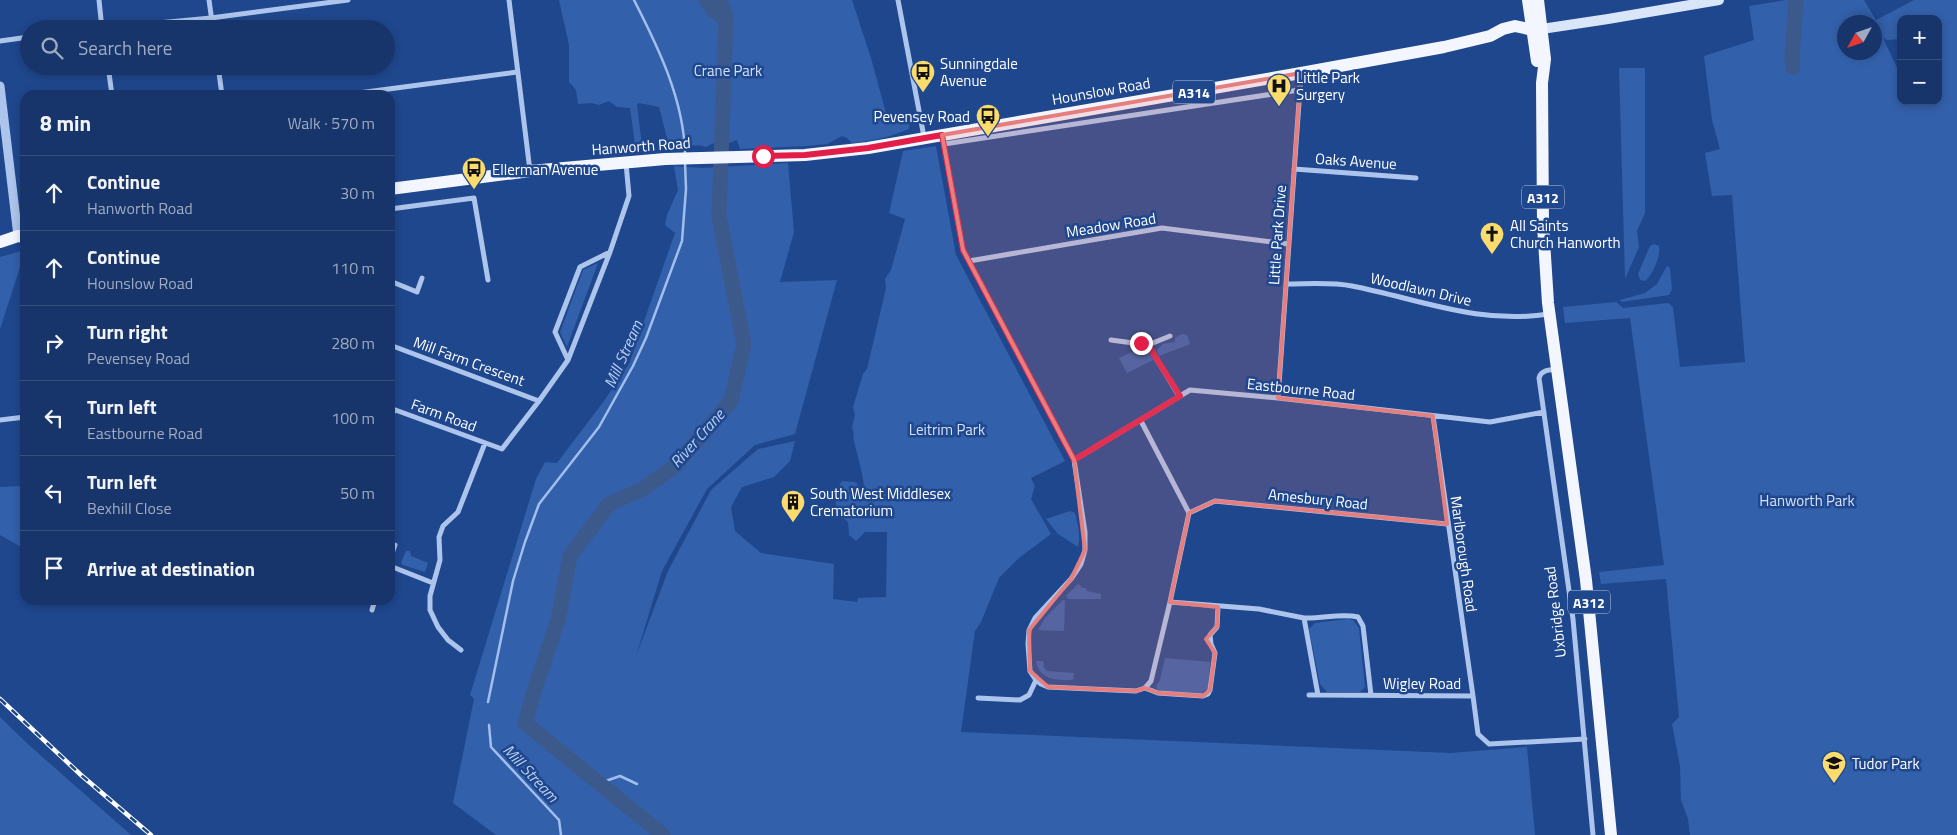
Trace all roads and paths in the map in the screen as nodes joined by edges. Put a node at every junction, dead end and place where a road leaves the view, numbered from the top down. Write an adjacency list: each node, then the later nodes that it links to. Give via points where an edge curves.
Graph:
1 (99, 0): 10 (street)
2 (209, 0): 9 (street)
3 (348, 0): 9 (street)
4 (508, 0): 15 (street)
5 (898, 0): 25 (street)
6 (1528, 0): 12 (main road, A312)
7 (1538, 0): 12 (main road, A312)
8 (1719, 0): 12 (main road, Hounslow Road)
9 (211, 18): 11 (street)
10 (101, 20)
11 (189, 20)
12 (1538, 30): 16 (main road, Hounslow Road / A314, via 1515,26 1444,47); 44 (main road, A312, via 1542,83 1543,225)
13 (20, 39): 14 (street)
14 (0, 41)
15 (518, 72): 22 (street); 30 (street)
16 (1301, 73): 23 (street, Little Park Drive); 26 (main road, Hounslow Road / A314)
17 (109, 75): 20 (street)
18 (219, 75): 21 (street)
19 (0, 86): 24 (street)
20 (111, 90)
21 (221, 90)
22 (380, 90)
23 (1299, 90): 26 (street); 29 (street, Little Park Drive)
24 (2, 115): 34 (street)
25 (924, 137): 26 (main road, Hounslow Road / A314); 27 (main road, Hounslow Road / A314, via 868,148)
26 (943, 140): 39 (street, via 963,250)
27 (805, 155): 28 (main road, Hanworth Road / A314)
28 (626, 163): 30 (main road, Hanworth Road / A314); 38 (street, Mill Farm Crescent, via 629,196)
29 (1294, 169): 31 (street, Oaks Avenue); 37 (street, Little Park Drive)
30 (530, 171): 32 (main road, Hanworth Road / A314)
31 (1416, 178)
32 (395, 188)
33 (395, 208): 41 (street, via 474,198)
34 (20, 225)
35 (20, 237): 36 (main road)
36 (0, 242)
37 (1288, 244): 39 (street, Meadow Road, via 1162,228); 43 (street, Little Park Drive)
38 (610, 252): 49 (street, Mill Farm Crescent); 49 (street, via 580,266 556,332)
39 (969, 261): 62 (street)
40 (422, 278): 42 (street, via 417,292)
41 (488, 280)
42 (395, 283)
43 (1287, 284): 44 (street, Woodlawn Drive, via 1350,286 1468,314 1522,318); 52 (street, Little Park Drive)
44 (1550, 314): 50 (main road, A312)
45 (1170, 336): 47 (street)
46 (1111, 340): 47 (street)
47 (1148, 345): 51 (street)
48 (395, 347): 53 (street, Mill Farm Crescent)
49 (568, 360): 53 (street, Mill Farm Crescent)
50 (1557, 369): 55 (street, Uxbridge Road, via 1544,371 1538,378); 82 (main road, A312, via 1586,580)
51 (1180, 396): 52 (street, Eastbourne Road, via 1190,390); 59 (street, Eastbourne Road)
52 (1278, 398): 56 (street, Eastbourne Road)
53 (539, 401): 61 (street, Mill Farm Crescent)
54 (395, 410): 60 (street, Farm Road)
55 (1544, 412): 56 (street, Eastbourne Road, via 1490,422); 80 (street, Uxbridge Road, via 1573,619)
56 (1433, 416): 64 (street, Marlborough Road)
57 (20, 418): 58 (street)
58 (0, 420)
59 (1140, 421): 62 (street, Eastbourne Road); 63 (street)
60 (485, 443): 61 (street, Farm Road); 66 (street, Farm Road, via 458,512 444,526 439,537 440,560)
61 (502, 449)
62 (1074, 460): 73 (street, via 1085,550 1071,579 1035,618 1029,630 1029,664)
63 (1189, 513): 64 (street, Amesbury Road, via 1216,501); 67 (street)
64 (1447, 524): 78 (street, Marlborough Road)
65 (395, 568): 66 (street)
66 (433, 583): 72 (street, via 430,610 448,640)
67 (1170, 602): 69 (street, Wigley Road); 74 (street, via 1151,681)
68 (374, 605): 70 (street)
69 (1218, 607): 71 (street, Wigley Road, via 1259,608); 74 (street, via 1217,627 1210,635 1215,654 1208,694 1158,693)
70 (372, 610)
71 (1304, 618): 76 (street); 77 (street, Wigley Road, via 1358,617 1363,626)
72 (461, 650)
73 (1036, 680): 74 (street, via 1048,687 1136,691); 79 (street, via 1029,695 1020,700)
74 (1145, 688)
75 (1309, 695): 76 (street, Wigley Road)
76 (1318, 695): 77 (street, Wigley Road)
77 (1371, 695): 78 (street, Wigley Road)
78 (1473, 696): 80 (street, Wigley Road, via 1478,734 1489,744)
79 (978, 698)
80 (1585, 739): 81 (street, Uxbridge Road)
81 (1593, 835)
82 (1611, 835)

